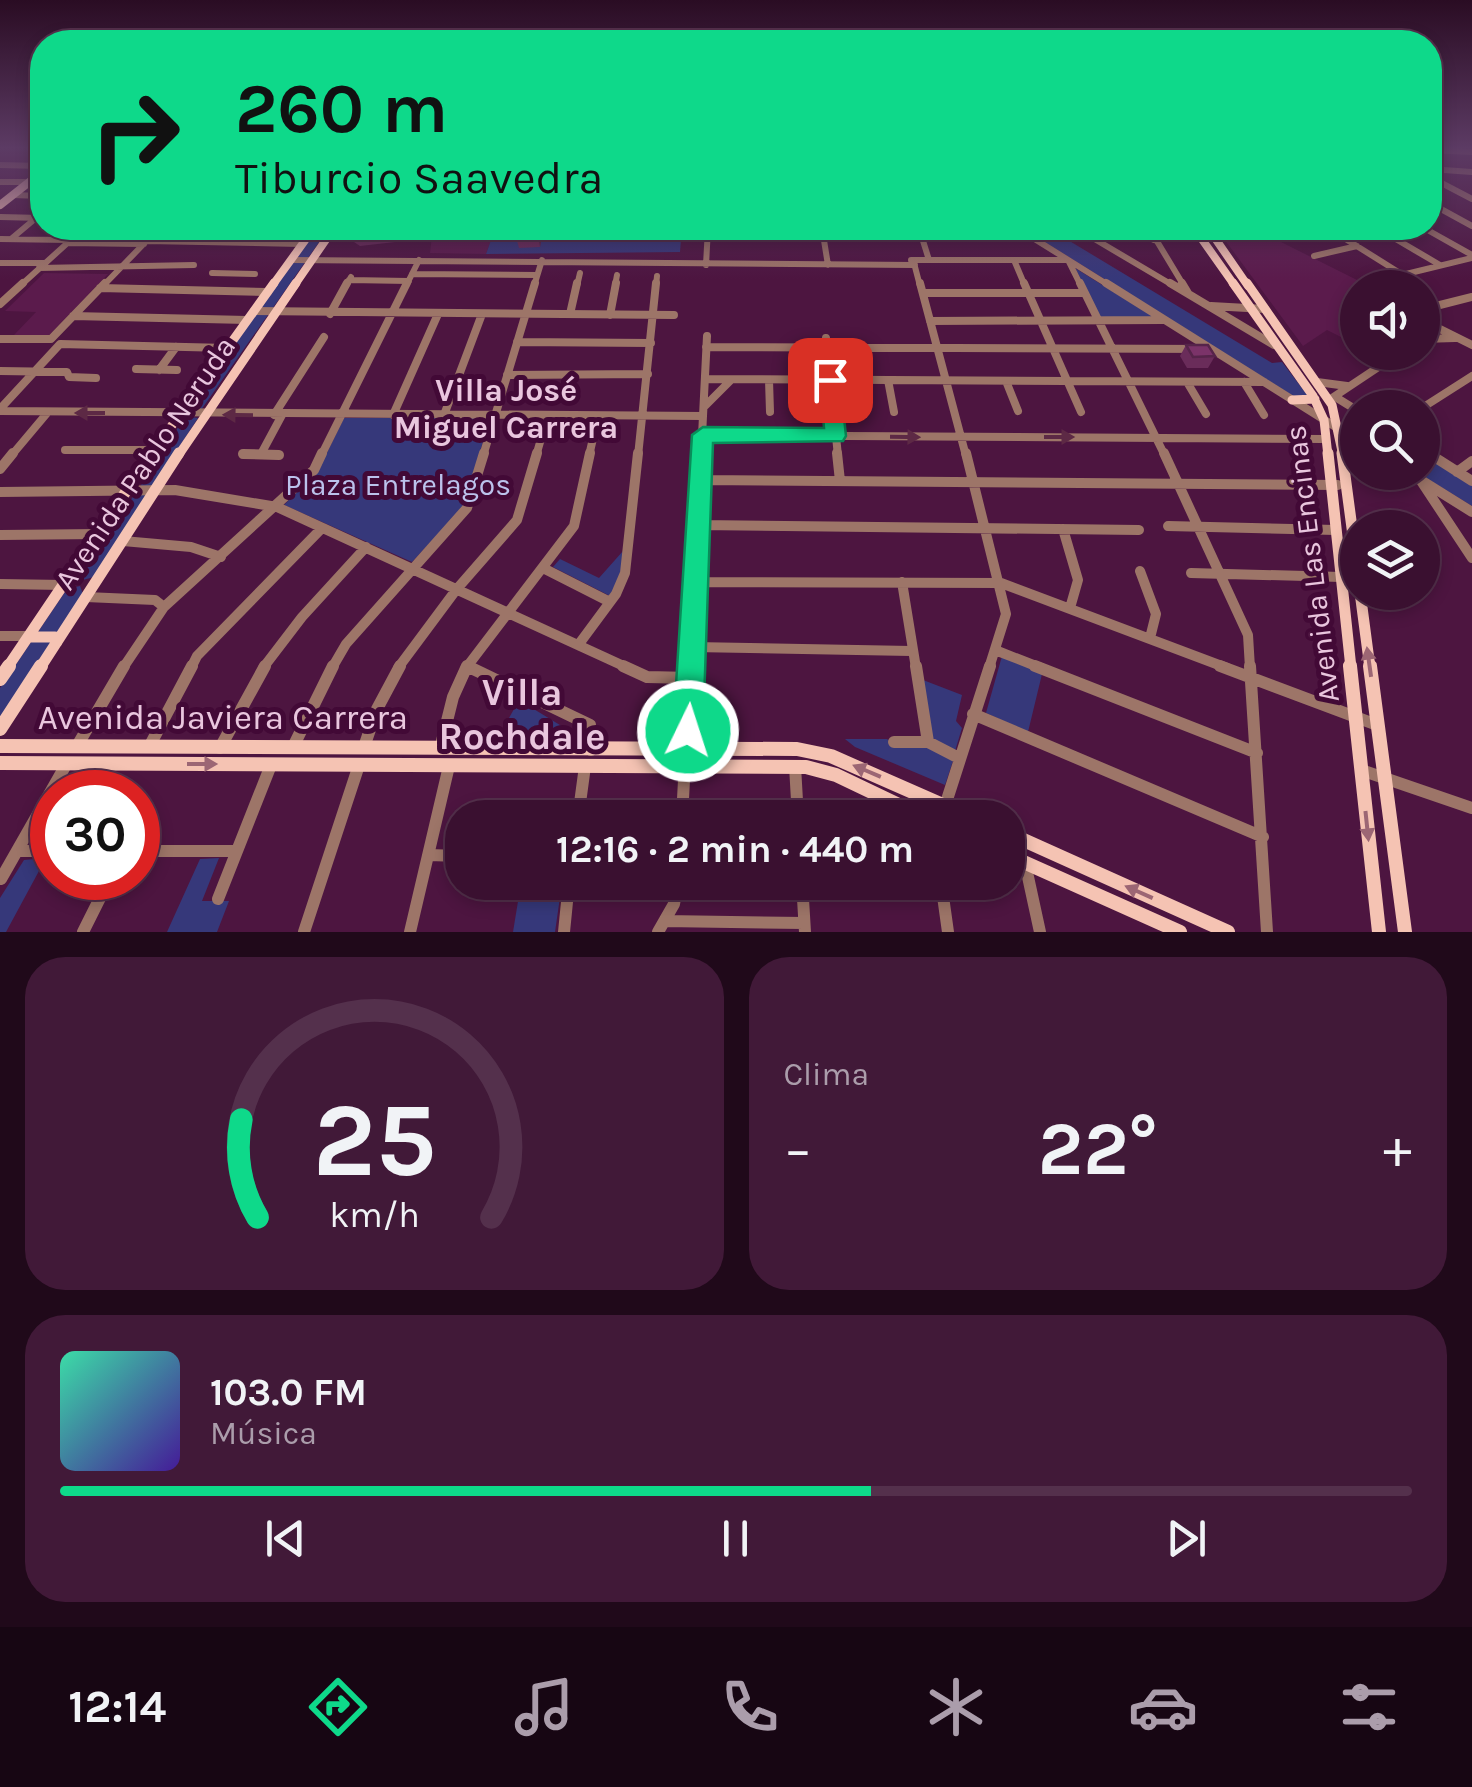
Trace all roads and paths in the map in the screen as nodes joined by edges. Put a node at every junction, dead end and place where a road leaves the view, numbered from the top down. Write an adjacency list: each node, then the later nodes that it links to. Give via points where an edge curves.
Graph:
1 (30, 197): 2 (street)
2 (4, 200)
3 (1442, 210): 7 (street)
4 (30, 216): 5 (street)
5 (0, 217)
6 (30, 224): 10 (street)
7 (1472, 226)
8 (1442, 238): 30 (street)
9 (0, 239): 10 (street)
10 (11, 239): 11 (street)
11 (30, 240)
12 (40, 240): 24 (street)
13 (305, 240): 27 (main road, Avenida Pablo Neruda)
14 (326, 240): 32 (main road, Avenida Pablo Neruda)
15 (707, 240): 39 (street)
16 (824, 240): 40 (street)
17 (924, 240): 33 (street)
18 (1036, 240): 35 (street)
19 (1096, 240): 65 (street)
20 (1202, 240): 70 (main road, Avenida Las Encinas)
21 (1216, 240): 71 (main road, Avenida Las Encinas)
22 (1347, 240): 28 (street)
23 (1397, 240): 44 (street)
24 (68, 241): 26 (street); 43 (street)
25 (1157, 241): 65 (street)
26 (145, 242): 27 (street); 45 (street)
27 (302, 244): 31 (main road, Avenida Pablo Neruda)
28 (1357, 246): 29 (street); 46 (street)
29 (1314, 256)
30 (1472, 256): 44 (street)
31 (291, 260): 32 (street); 61 (main road, Avenida Pablo Neruda)
32 (312, 260): 37 (street); 72 (main road, Avenida Pablo Neruda)
33 (930, 260): 34 (street); 41 (street)
34 (1014, 260): 35 (street); 62 (street)
35 (1068, 260): 63 (street); 85 (street)
36 (0, 262): 43 (street)
37 (418, 262): 38 (street); 56 (street)
38 (541, 262): 39 (street); 53 (street)
39 (706, 263): 40 (street)
40 (827, 263): 41 (street)
41 (914, 263): 64 (street)
42 (194, 265): 45 (street)
43 (42, 266): 45 (street); 58 (street)
44 (1440, 266): 47 (street)
45 (118, 270): 59 (street)
46 (1395, 270)
47 (1424, 270)
48 (212, 273): 50 (street)
49 (580, 273): 78 (street)
50 (235, 274): 51 (street); 60 (street)
51 (255, 274)
52 (616, 274): 80 (street)
53 (537, 275): 56 (street); 77 (street)
54 (657, 276): 81 (street)
55 (351, 277): 56 (street); 73 (street)
56 (410, 277): 74 (street)
57 (0, 288): 58 (street)
58 (18, 288): 67 (street)
59 (100, 288): 60 (street); 83 (street)
60 (222, 291): 61 (street)
61 (268, 292): 79 (main road, Avenida Pablo Neruda)
62 (1028, 293): 63 (street); 64 (street); 87 (street)
63 (1082, 293): 84 (street)
64 (922, 294): 86 (street)
65 (1189, 295): 69 (street)
66 (1472, 296): 68 (street)
67 (0, 304)
68 (1440, 305)
69 (1208, 306): 70 (street); 99 (street)
70 (1248, 308): 71 (street); 99 (main road, Avenida Las Encinas)
71 (1264, 309): 130 (main road, Avenida Las Encinas)
72 (276, 312): 73 (street); 79 (street); 145 (main road, Avenida Pablo Neruda)
73 (330, 314): 74 (street)
74 (392, 314): 75 (street); 148 (street)
75 (438, 314): 76 (street); 149 (street)
76 (482, 314): 77 (street); 150 (street)
77 (525, 314): 78 (street); 96 (street)
78 (570, 314): 80 (street)
79 (251, 315): 83 (street); 103 (main road, Avenida Pablo Neruda)
80 (610, 315): 81 (street)
81 (654, 315): 82 (street); 97 (street)
82 (674, 315)
83 (73, 316): 95 (street)
84 (1096, 320): 85 (street); 87 (street); 106 (street)
85 (1164, 320): 107 (street)
86 (930, 321): 87 (street); 104 (street)
87 (1041, 321): 105 (street)
88 (1440, 329): 94 (street)
89 (707, 336): 102 (street)
90 (1472, 336): 94 (street)
91 (0, 338): 95 (street)
92 (324, 338): 147 (street)
93 (1440, 339): 94 (street)
94 (1459, 339): 100 (street)
95 (56, 342): 101 (street); 113 (street)
96 (517, 342): 97 (street); 115 (street)
97 (651, 343): 114 (street)
98 (826, 343): 102 (street); 104 (street); 121 (street)
99 (1274, 345): 133 (main road, Avenida Las Encinas)
100 (1472, 346)
101 (176, 347): 103 (street); 109 (street)
102 (706, 347): 118 (street)
103 (227, 348): 144 (main road, Avenida Pablo Neruda)
104 (938, 348): 105 (street); 123 (street)
105 (1053, 348): 106 (street); 125 (street)
106 (1110, 349): 107 (street); 126 (street)
107 (1211, 349): 129 (street)
108 (136, 369): 109 (street)
109 (159, 370): 110 (street)
110 (178, 370)
111 (1372, 370): 131 (street)
112 (0, 371): 113 (street)
113 (34, 372): 117 (street); 137 (street)
114 (648, 374): 115 (street); 154 (street)
115 (507, 375): 151 (street)
116 (1472, 376): 132 (street)
117 (96, 378)
118 (705, 379): 119 (street); 140 (street)
119 (731, 380): 120 (street); 140 (street)
120 (769, 380): 121 (street); 141 (street)
121 (830, 380): 122 (street); 159 (street)
122 (888, 380): 123 (street); 142 (street)
123 (946, 380): 124 (street); 160 (street)
124 (1006, 381): 125 (street); 138 (street)
125 (1067, 381): 126 (street); 143 (street)
126 (1126, 382): 127 (street); 161 (street)
127 (1188, 382): 128 (street); 146 (street)
128 (1244, 382): 129 (street); 155 (street)
129 (1264, 382): 135 (street)
130 (1317, 382): 131 (street); 134 (main road, Avenida Las Encinas)
131 (1347, 386): 134 (street)
132 (1440, 396)
133 (1315, 399): 135 (main road); 156 (main road, Avenida Las Encinas)
134 (1333, 399): 136 (street); 157 (main road, Avenida Las Encinas)
135 (1292, 400): 156 (street)
136 (1340, 402)
137 (0, 410): 139 (street)
138 (1018, 411)
139 (48, 412): 144 (street, one-way to 139); 172 (street)
140 (704, 412): 154 (street); 158 (street)
141 (770, 412)
142 (894, 412)
143 (1081, 412)
144 (180, 414): 145 (street); 165 (main road, Avenida Pablo Neruda)
145 (204, 414): 147 (street, one-way to 145); 181 (main road, Avenida Pablo Neruda)
146 (1206, 414)
147 (278, 415): 148 (street); 167 (street)
148 (341, 415): 149 (street); 185 (street, via 314,470)
149 (393, 415): 150 (street)
150 (444, 415): 151 (street)
151 (494, 415): 152 (street); 202 (street, via 467,508)
152 (548, 415): 153 (street); 213 (street, via 520,515)
153 (598, 416): 154 (street); 203 (street, via 577,520)
154 (645, 416): 215 (street, via 625,572)
155 (1264, 416)
156 (1324, 420): 157 (street); 163 (main road, Avenida Las Encinas)
157 (1339, 429): 162 (main road, Avenida Las Encinas)
158 (703, 435): 159 (street); 174 (street)
159 (836, 436): 160 (street, one-way to 160); 175 (street)
160 (962, 437): 161 (street, one-way to 161); 177 (street)
161 (1154, 437): 163 (street); 178 (street)
162 (1340, 437)
163 (1326, 439): 179 (main road, Avenida Las Encinas)
164 (65, 450): 165 (street)
165 (154, 450): 180 (main road, Avenida Pablo Neruda)
166 (243, 454): 167 (street)
167 (261, 454): 168 (street)
168 (279, 454)
169 (1440, 461): 173 (street)
170 (1472, 461): 173 (street)
171 (1340, 468): 179 (main road, Avenida Las Encinas)
172 (0, 469)
173 (1458, 472): 176 (street)
174 (701, 480): 175 (street); 188 (street)
175 (840, 481): 177 (street)
176 (1472, 481)
177 (974, 482): 178 (street); 192 (street)
178 (1176, 482): 179 (street); 190 (street)
179 (1338, 485): 186 (main road, Avenida Las Encinas); 195 (main road, Avenida Las Encinas)
180 (128, 489): 181 (street); 184 (street); 196 (main road, Avenida Pablo Neruda)
181 (157, 490): 185 (street, via 215,491); 198 (main road, Avenida Pablo Neruda)
182 (1428, 490): 201 (street)
183 (1437, 490): 187 (street)
184 (0, 492)
185 (277, 507): 191 (street); 200 (street)
186 (1344, 510)
187 (1472, 512)
188 (699, 525): 192 (street); 208 (street)
189 (1168, 526): 190 (street)
190 (1200, 527): 195 (street); 205 (street)
191 (322, 528): 199 (street); 241 (street, via 197,656)
192 (987, 528): 193 (street); 210 (street)
193 (1063, 529): 194 (street); 217 (street, via 1078,580)
194 (1139, 530)
195 (1336, 530): 207 (main road, Avenida Las Encinas)
196 (98, 534): 197 (street); 212 (main road, Avenida Pablo Neruda)
197 (0, 536)
198 (123, 541): 200 (street); 214 (main road, Avenida Pablo Neruda)
199 (366, 548): 202 (street); 242 (street, via 270,653)
200 (222, 556): 216 (street)
201 (1472, 558)
202 (412, 568): 213 (street); 244 (street, via 340,654)
203 (543, 568): 215 (street); 220 (street)
204 (1140, 571): 223 (street, via 1156,614)
205 (1220, 572): 206 (street); 207 (street); 232 (street, via 1248,635)
206 (1190, 573)
207 (1340, 576)
208 (696, 582): 209 (street); 226 (street)
209 (902, 582): 210 (street); 228 (street)
210 (1002, 583): 217 (street); 227 (street, via 1006,614)
211 (0, 584): 212 (street)
212 (64, 585): 222 (main road, Avenida Pablo Neruda)
213 (456, 590): 220 (street); 245 (street, via 400,665 378,708)
214 (86, 597): 216 (street, via 154,600); 224 (main road, Avenida Pablo Neruda)
215 (610, 602): 225 (street)
216 (164, 608): 240 (street)
217 (1070, 608): 223 (street)
218 (1344, 610): 234 (main road, Avenida Las Encinas)
219 (1362, 610): 235 (main road, Avenida Las Encinas, one-way to 219)
220 (508, 613): 225 (street); 229 (street)
221 (0, 636): 222 (street)
222 (29, 637): 224 (main road); 231 (main road, Avenida Pablo Neruda)
223 (1150, 638): 232 (street)
224 (57, 642): 236 (main road, Avenida Pablo Neruda)
225 (579, 644): 230 (street, via 647,677)
226 (693, 647): 228 (street); 230 (street)
227 (995, 650): 233 (street); 252 (street)
228 (911, 651): 238 (street)
229 (467, 666): 246 (street); 250 (street, via 590,726)
230 (691, 678): 251 (street)
231 (0, 679)
232 (1253, 679): 234 (street); 252 (street)
233 (973, 714): 253 (street); 271 (street)
234 (1356, 716): 235 (street); 262 (main road, Avenida Las Encinas)
235 (1378, 725): 263 (main road, Avenida Las Encinas)
236 (0, 729)
237 (894, 742): 238 (street)
238 (928, 742): 253 (street)
239 (0, 746): 240 (main road, Avenida Javiera Carrera)
240 (82, 746): 241 (main road, Avenida Javiera Carrera); 255 (main road)
241 (149, 747): 242 (main road, Avenida Javiera Carrera)
242 (220, 748): 243 (main road, Avenida Javiera Carrera)
243 (268, 748): 244 (main road, Avenida Javiera Carrera); 256 (main road)
244 (293, 748): 245 (main road, Avenida Javiera Carrera)
245 (372, 748): 246 (main road, Avenida Javiera Carrera); 257 (main road)
246 (440, 749): 248 (main road, Avenida Javiera Carrera)
247 (786, 749): 251 (main road, Avenida Javiera Carrera); 260 (main road); 268 (main road, Avenida Javiera Carrera, one-way to 247, via 831,756)
248 (466, 750): 249 (main road, Avenida Javiera Carrera); 258 (main road)
249 (572, 750): 250 (main road, Avenida Javiera Carrera); 259 (main road)
250 (591, 750): 251 (main road, Avenida Javiera Carrera)
251 (686, 751): 261 (street)
252 (1257, 753): 271 (street)
253 (958, 758): 269 (street)
254 (0, 763): 255 (main road, Avenida Javiera Carrera)
255 (67, 764): 256 (main road, Avenida Javiera Carrera, one-way to 256); 273 (street)
256 (271, 764): 257 (main road, Avenida Javiera Carrera); 276 (street)
257 (360, 765): 258 (main road, Avenida Javiera Carrera); 292 (street)
258 (449, 766): 259 (main road, Avenida Javiera Carrera); 277 (street)
259 (585, 766): 261 (main road, Avenida Javiera Carrera); 264 (street)
260 (795, 766): 261 (main road, Avenida Javiera Carrera); 266 (street); 267 (main road, Avenida Javiera Carrera, via 825,770)
261 (686, 767): 265 (street)
262 (1361, 770): 263 (street); 280 (main road, Avenida Las Encinas, one-way to 280)
263 (1384, 778): 270 (street); 282 (main road, Avenida Las Encinas)
264 (580, 800)
265 (683, 800)
266 (797, 800)
267 (889, 800)
268 (931, 800)
269 (947, 800)
270 (1472, 808)
271 (1263, 838): 299 (street)
272 (1025, 842): 298 (main road, one-way to 272)
273 (17, 851): 274 (street); 281 (street)
274 (30, 851)
275 (160, 851): 276 (street)
276 (237, 851): 283 (street)
277 (428, 855): 278 (street); 293 (street)
278 (445, 856)
279 (1025, 862): 296 (street); 297 (main road)
280 (1372, 873): 282 (main road); 300 (main road, Avenida Las Encinas)
281 (1, 879)
282 (1398, 882): 301 (main road, Avenida Las Encinas)
283 (218, 899)
284 (99, 900): 291 (street)
285 (568, 900): 294 (street)
286 (671, 900): 289 (street)
287 (803, 900): 290 (street)
288 (944, 900): 295 (street)
289 (661, 927): 290 (street)
290 (804, 927)
291 (84, 932)
292 (304, 932)
293 (410, 932)
294 (564, 932)
295 (948, 932)
296 (1040, 932)
297 (1180, 932)
298 (1228, 932)
299 (1266, 932)
300 (1379, 932)
301 (1405, 932)

